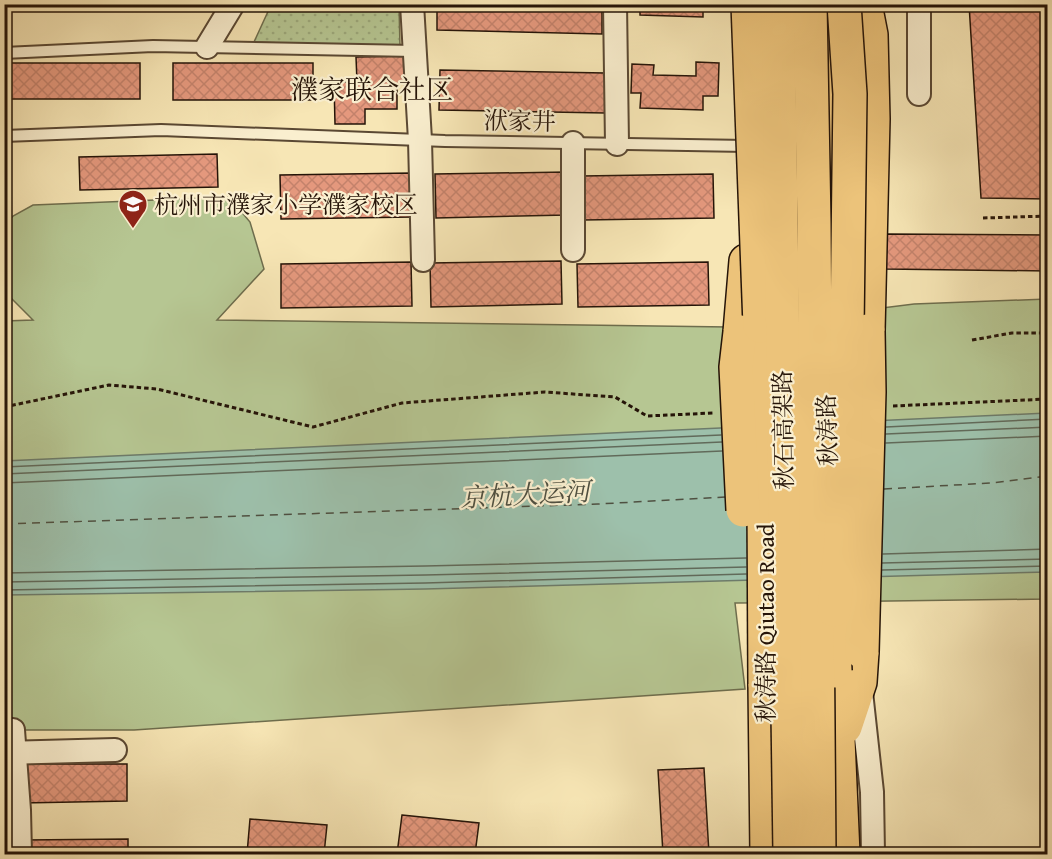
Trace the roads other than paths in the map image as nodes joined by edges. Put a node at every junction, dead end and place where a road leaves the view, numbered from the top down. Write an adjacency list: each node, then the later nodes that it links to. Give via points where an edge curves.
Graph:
1 (233, 4): 13 (street)
2 (412, 4): 14 (street)
3 (615, 4): 20 (street)
4 (748, 4): 25 (main road, bridge)
5 (754, 4): 21 (main road, via 746,84)
6 (763, 4): 24 (main road, via 767,130)
7 (778, 4): 35 (main road, 秋石高架路, bridge)
8 (810, 4): 36 (main road, 秋石高架路, bridge)
9 (829, 4): 26 (main road, 秋涛路, bridge, via 832,104 826,384)
10 (844, 4): 26 (main road, bridge, via 850,94 846,407 841,542)
11 (865, 4): 28 (main road, bridge, via 871,35 873,119 868,415)
12 (919, 4): 16 (street)
13 (207, 47): 14 (lane); 15 (lane)
14 (415, 51): 18 (street)
15 (4, 53)
16 (919, 94)
17 (4, 136): 18 (lane, 洑家井, via 161,130)
18 (420, 140): 19 (lane, 洑家井); 23 (street)
19 (573, 143): 20 (lane, 洑家井); 22 (street)
20 (617, 144): 21 (lane, 洑家井)
21 (747, 146): 24 (main road)
22 (573, 250)
23 (423, 260)
24 (752, 326): 25 (main road, 秋涛路 Qiutao Road, bridge); 27 (main road, bridge, via 736,367 737,398 750,608)
25 (763, 415): 27 (main road, 秋涛路 Qiutao Road, bridge)
26 (833, 624): 28 (main road, 秋涛路, bridge)
27 (765, 648): 34 (main road, 秋涛路 Qiutao Road, bridge)
28 (852, 668): 37 (main road, 秋涛路, via 837,749); 38 (street, via 872,792)
29 (13, 730): 31 (street)
30 (115, 750): 31 (street)
31 (10, 752): 32 (street)
32 (12, 820): 33 (street)
33 (20, 855)
34 (767, 855)
35 (790, 855)
36 (819, 855)
37 (843, 855)
38 (873, 855)

